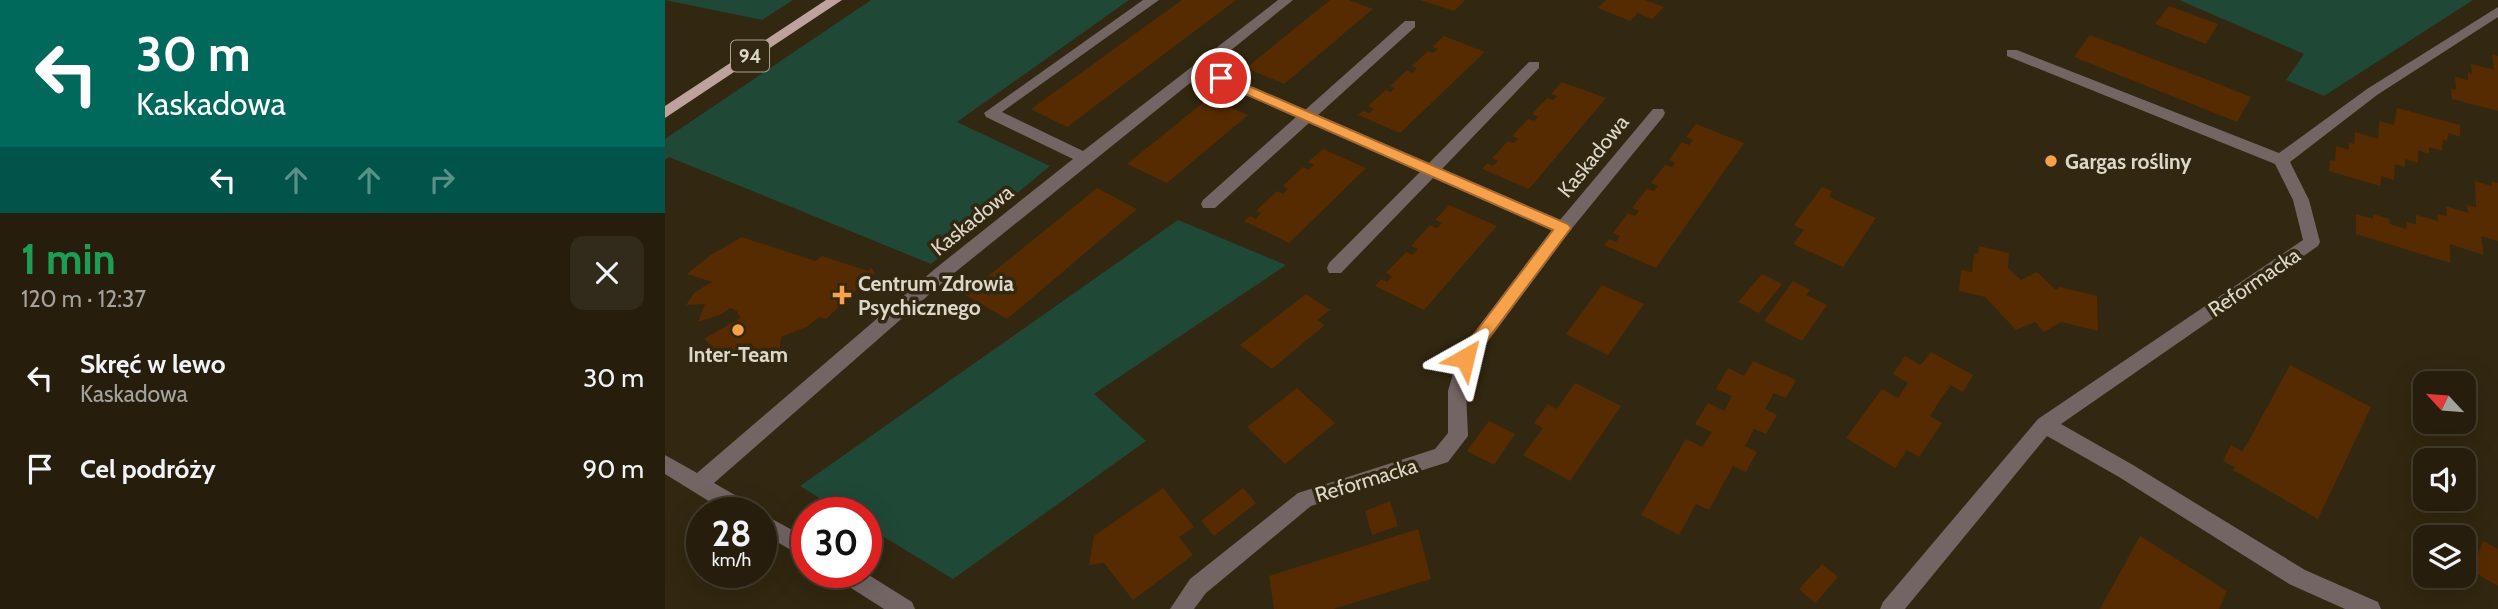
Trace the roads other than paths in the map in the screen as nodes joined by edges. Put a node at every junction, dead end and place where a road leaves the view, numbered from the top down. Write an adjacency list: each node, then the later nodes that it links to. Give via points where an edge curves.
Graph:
1 (835, 0): 9 (main road, 94)
2 (1152, 0): 12 (street, via 991,113)
3 (1286, 0): 8 (street, Kaskadowa)
4 (2498, 10): 13 (street, via 2372,92)
5 (1410, 24): 11 (street)
6 (2012, 53): 13 (street)
7 (1534, 65): 14 (street)
8 (1199, 69): 11 (street, Kaskadowa); 12 (street, Kaskadowa)
9 (665, 113)
10 (1658, 113): 16 (street, Kaskadowa)
11 (1307, 115): 14 (street, Kaskadowa); 15 (street)
12 (1084, 158): 21 (street, Kaskadowa, via 942,273)
13 (2281, 160): 18 (street, Reformacka, via 2301,200 2312,242)
14 (1432, 169): 16 (street, Kaskadowa); 17 (street)
15 (1209, 204)
16 (1563, 228): 19 (street, Kaskadowa, via 1465,358 1457,391)
17 (1335, 268)
18 (2045, 425): 26 (street, Reformacka); 27 (street, via 2297,577)
19 (1458, 436): 25 (street, Reformacka, via 1441,456 1305,499 1198,586)
20 (665, 464): 21 (street)
21 (699, 484): 22 (street)
22 (721, 497)
23 (870, 588): 24 (street)
24 (904, 609)
25 (1181, 609)
26 (1891, 609)
27 (2370, 609)

